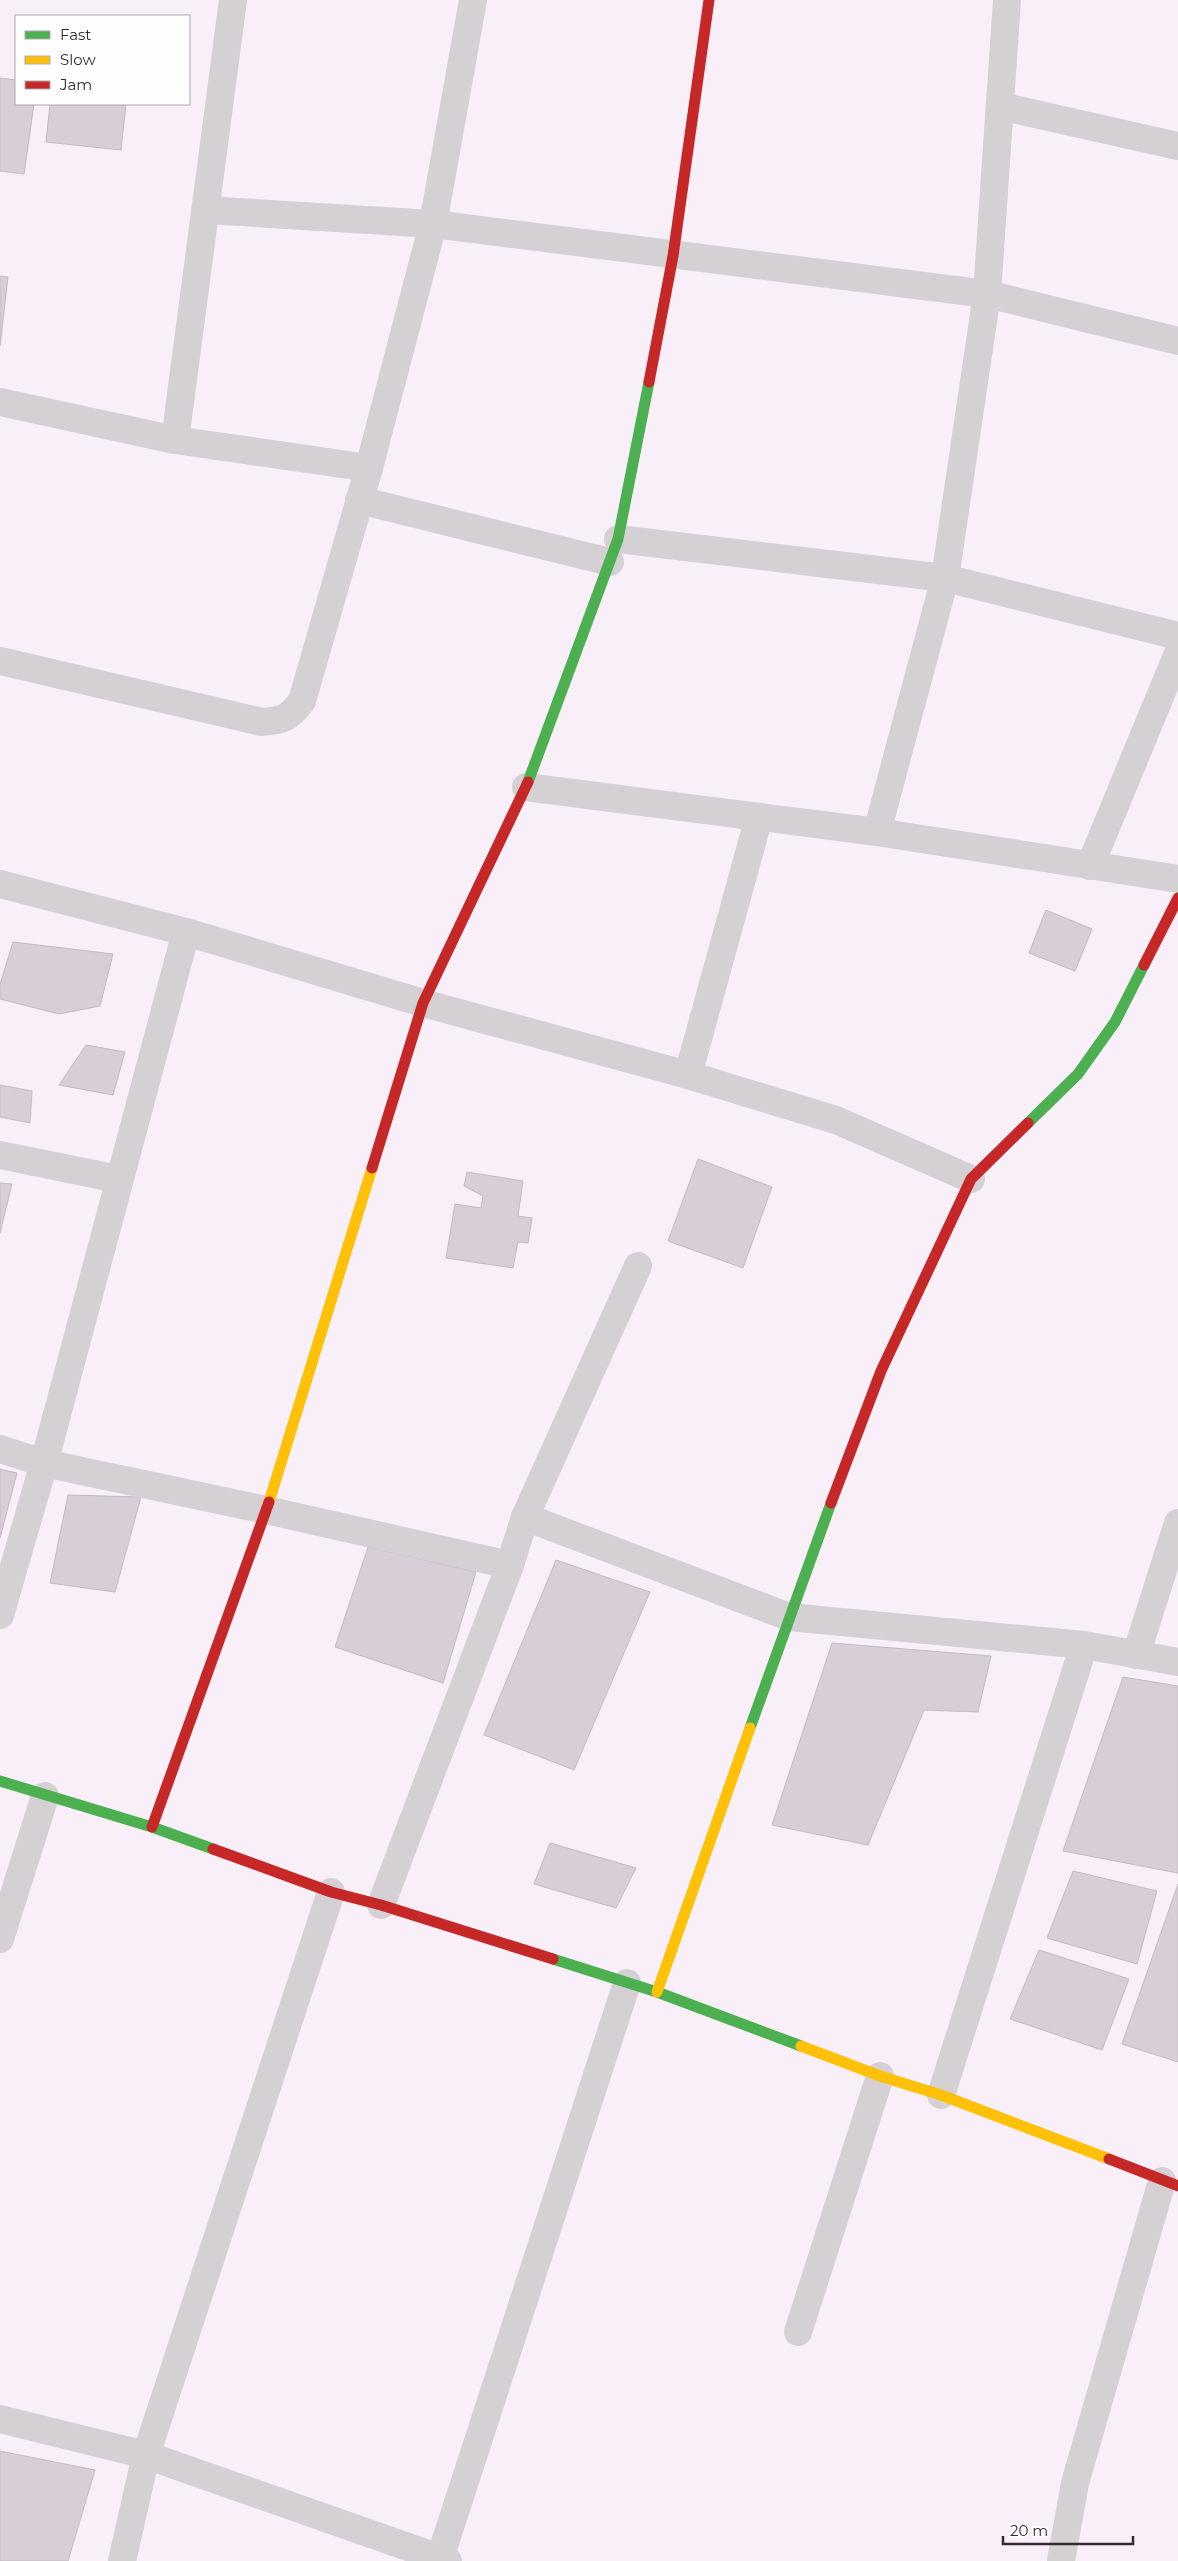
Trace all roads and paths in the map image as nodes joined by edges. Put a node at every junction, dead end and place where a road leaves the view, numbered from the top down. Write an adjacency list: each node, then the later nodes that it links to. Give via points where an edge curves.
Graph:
1 (233, 0): 7 (street)
2 (473, 0): 8 (street)
3 (709, 0): 9 (street)
4 (1007, 0): 5 (street)
5 (1000, 106): 6 (street); 10 (street)
6 (1178, 146)
7 (207, 210): 8 (street); 13 (street)
8 (433, 224): 9 (street); 14 (street)
9 (673, 256): 10 (street); 16 (street)
10 (987, 294): 11 (street); 17 (street)
11 (1178, 340)
12 (0, 402): 13 (street)
13 (175, 440): 14 (street)
14 (369, 468): 15 (street)
15 (360, 500): 16 (street); 20 (street, via 302,700 292,714 280,720 262,722)
16 (614, 550): 17 (street); 21 (street)
17 (945, 578): 18 (street); 23 (street)
18 (1178, 636)
19 (1178, 653): 24 (street)
20 (0, 661)
21 (526, 787): 22 (street); 29 (street)
22 (759, 817): 23 (street); 30 (street)
23 (877, 832): 24 (street)
24 (1090, 866): 25 (street)
25 (1178, 879)
26 (0, 884): 28 (street)
27 (1178, 898): 32 (street, via 1115,1022 1078,1074)
28 (186, 932): 29 (street); 33 (street)
29 (423, 1003): 30 (street); 37 (street)
30 (688, 1076): 32 (street, via 836,1120)
31 (0, 1155): 33 (street)
32 (971, 1179): 42 (street, via 881,1371)
33 (118, 1180): 36 (street)
34 (638, 1266): 38 (street)
35 (0, 1449): 36 (street)
36 (44, 1463): 37 (street); 41 (street)
37 (266, 1510): 40 (street); 48 (street)
38 (525, 1517): 40 (street); 42 (street)
39 (1178, 1523): 44 (street)
40 (510, 1565): 50 (street)
41 (0, 1615)
42 (789, 1617): 43 (street); 53 (street)
43 (1084, 1645): 44 (street); 55 (street)
44 (1136, 1656): 45 (street)
45 (1178, 1662)
46 (0, 1781): 47 (street)
47 (45, 1796): 48 (street); 51 (street)
48 (152, 1828): 49 (street)
49 (331, 1892): 50 (street); 59 (street)
50 (381, 1905): 52 (street)
51 (0, 1939)
52 (627, 1983): 53 (street); 60 (street)
53 (657, 1992): 54 (street)
54 (880, 2076): 55 (street); 57 (street)
55 (941, 2095): 56 (street)
56 (1170, 2183): 62 (street, via 1075,2483)
57 (798, 2332)
58 (0, 2419): 59 (street)
59 (146, 2456): 60 (street); 61 (street)
60 (442, 2560)
61 (122, 2561)
62 (1061, 2561)

